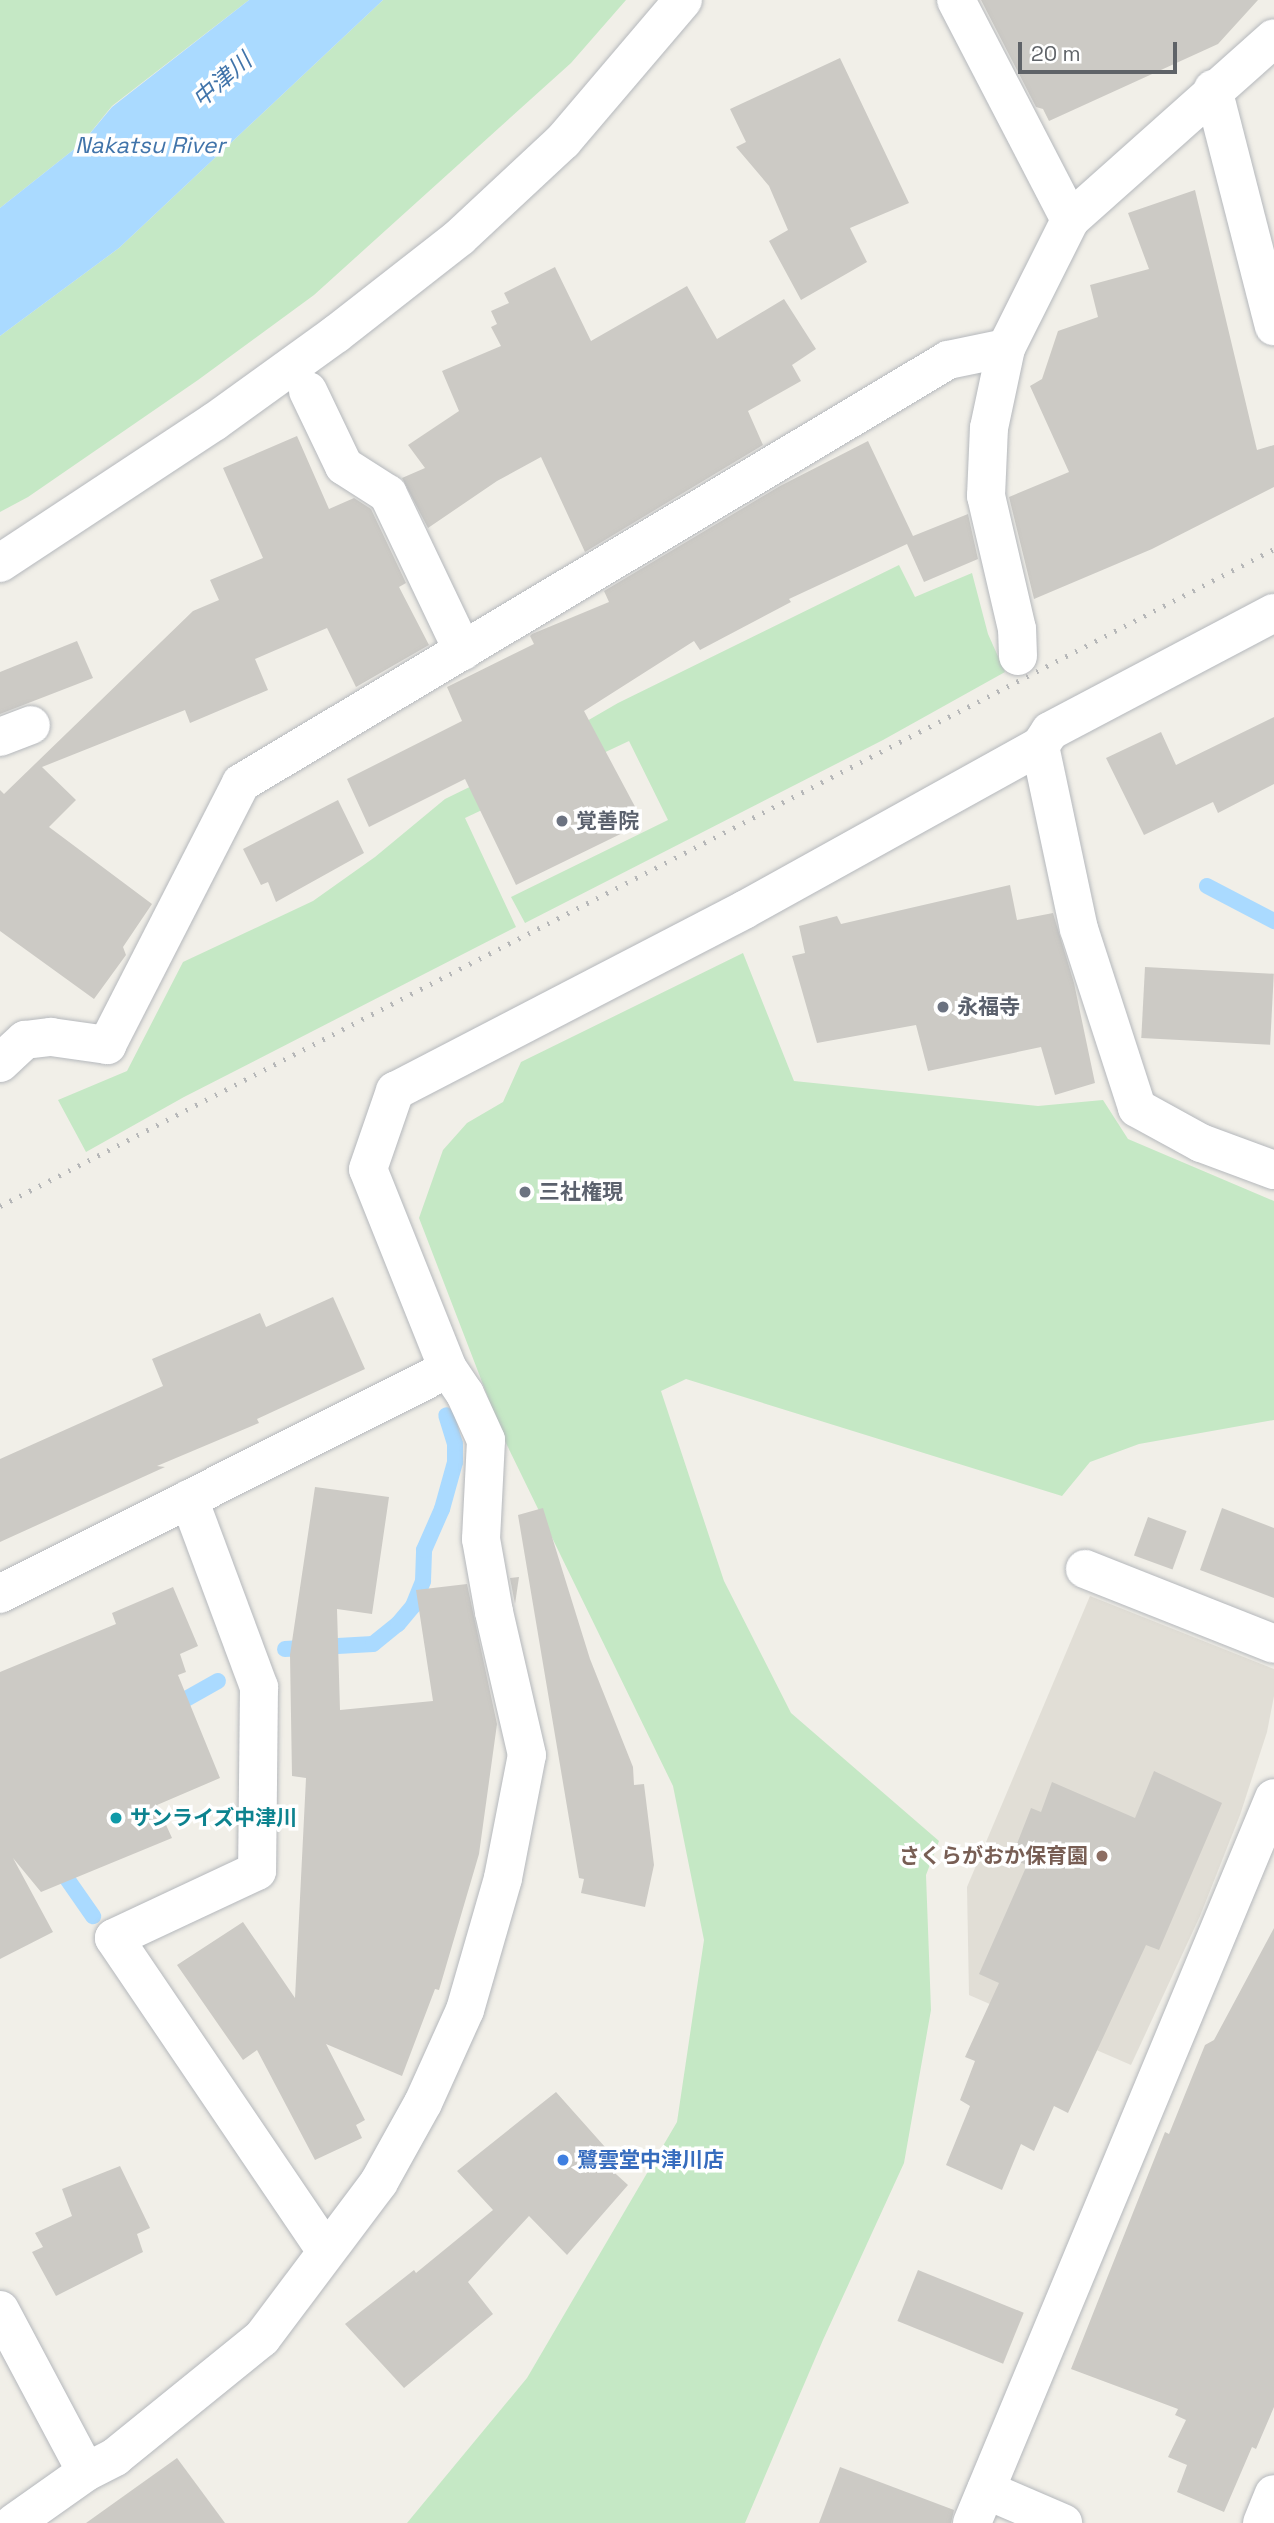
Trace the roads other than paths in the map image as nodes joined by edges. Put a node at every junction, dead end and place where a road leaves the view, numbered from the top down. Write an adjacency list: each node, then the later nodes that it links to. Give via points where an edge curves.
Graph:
1 (683, 0): 9 (street, via 563,141 460,237 214,422)
2 (956, 0): 5 (street)
3 (1274, 38): 4 (street)
4 (1213, 89): 5 (street); 6 (street)
5 (1070, 220): 7 (street)
6 (1274, 326)
7 (1006, 348): 11 (street, via 948,360); 12 (street, via 990,417 986,496 1017,629)
8 (308, 391): 11 (street, via 344,466 388,494)
9 (0, 563)
10 (1274, 613): 13 (street, via 1049,731)
11 (463, 651): 14 (street, via 241,783 107,1045 51,1037 25,1040)
12 (1018, 656)
13 (1040, 746): 15 (street, via 1079,929 1137,1108 1201,1143); 16 (street, via 720,923 395,1091 368,1170)
14 (0, 1063)
15 (1274, 1170)
16 (448, 1369): 17 (street); 22 (street, via 486,1440 481,1539 527,1755 503,1878 465,2010 423,2103 379,2182)
17 (189, 1499): 19 (street); 22 (street, via 259,1687 257,1871 114,1938)
18 (1085, 1569): 20 (street)
19 (0, 1594)
20 (1274, 1644)
21 (1274, 1798): 26 (street)
22 (326, 2251): 24 (street, via 262,2338 115,2457)
23 (0, 2310): 24 (street)
24 (86, 2472): 27 (street)
25 (1274, 2494): 29 (street)
26 (979, 2506): 28 (street)
27 (14, 2523)
28 (1063, 2523)
29 (1262, 2523)

